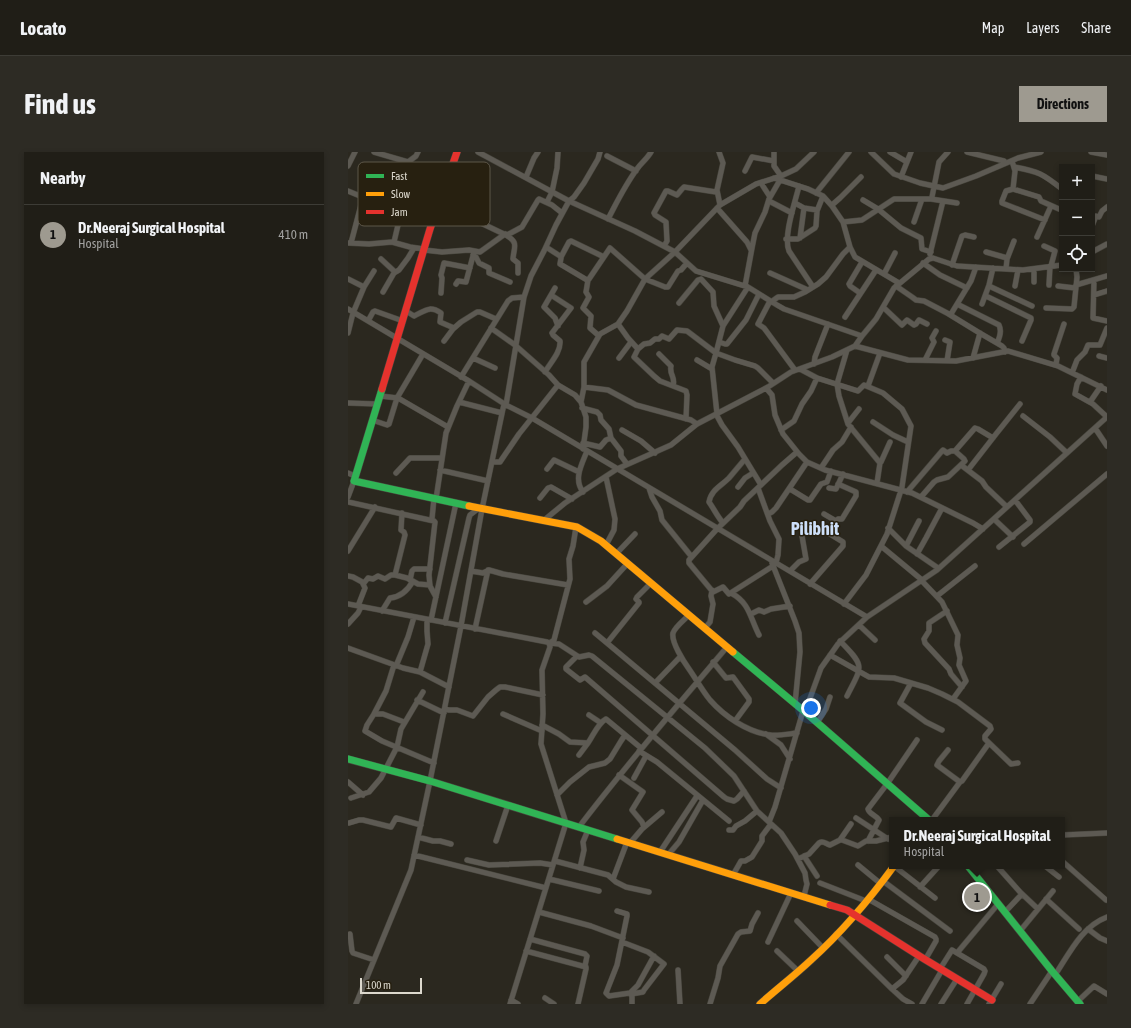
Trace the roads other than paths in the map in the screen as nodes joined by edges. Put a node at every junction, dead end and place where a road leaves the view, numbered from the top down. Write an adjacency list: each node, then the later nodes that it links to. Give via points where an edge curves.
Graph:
1 (355, 152): 30 (street)
2 (374, 152): 26 (street)
3 (418, 152): 26 (street)
4 (458, 152): 27 (main road)
5 (478, 152): 34 (street)
6 (538, 152): 34 (street)
7 (558, 152): 46 (street)
8 (600, 152): 55 (street, via 584,183)
9 (651, 152): 32 (street)
10 (719, 152): 47 (street, via 723,163)
11 (774, 152): 24 (street)
12 (814, 152): 38 (street)
13 (850, 152): 48 (street)
14 (872, 152): 36 (street, via 894,174)
15 (890, 152): 28 (street)
16 (911, 152): 28 (street)
17 (948, 152): 42 (street, via 940,160)
18 (967, 152): 29 (street, via 1004,161)
19 (1041, 152): 21 (street)
20 (1091, 152): 22 (street)
21 (1021, 155): 25 (street)
22 (1107, 155)
23 (607, 156): 32 (street)
24 (774, 161): 33 (street, via 752,157); 38 (street)
25 (1012, 161): 29 (street); 31 (street)
26 (410, 162)
27 (454, 162)
28 (907, 162): 36 (street)
29 (1004, 164): 42 (street, via 944,188)
30 (348, 166)
31 (1014, 167): 43 (street, via 1038,172); 44 (street)
32 (636, 171): 72 (street, via 620,194)
33 (745, 171)
34 (526, 177): 46 (street)
35 (861, 177): 60 (street)
36 (901, 177): 42 (street)
37 (1095, 177): 39 (street)
38 (780, 178): 40 (street); 41 (street); 51 (street)
39 (1107, 180)
40 (761, 183): 51 (street); 61 (street)
41 (798, 186): 48 (street); 58 (street)
42 (934, 186): 53 (street)
43 (1059, 187)
44 (1013, 189): 62 (street, via 1039,197); 73 (street, via 1006,191 1002,203)
45 (348, 191): 49 (street)
46 (552, 192): 55 (street); 57 (street)
47 (716, 192): 61 (street); 88 (street, via 684,188 677,195 666,191 654,213 666,222 667,241)
48 (816, 193): 50 (street)
49 (358, 195)
50 (823, 196): 60 (street); 67 (street)
51 (769, 199): 69 (street); 94 (street)
52 (922, 199): 53 (street); 65 (street, via 894,199); 75 (street)
53 (931, 199): 56 (street)
54 (863, 200): 65 (street)
55 (569, 201): 68 (street); 72 (street)
56 (943, 201): 59 (street); 97 (street)
57 (547, 202): 68 (street); 79 (street, via 538,200 522,227)
58 (794, 203): 64 (street); 69 (street)
59 (957, 203)
60 (832, 205): 74 (street)
61 (719, 206): 94 (street); 96 (street)
62 (1051, 206): 66 (street); 73 (street)
63 (1107, 207): 71 (street, via 1099,216)
64 (804, 208): 67 (street); 82 (street)
65 (878, 209): 74 (street, via 862,220); 97 (street, via 901,228 921,238 922,249)
66 (1059, 209)
67 (817, 210): 82 (street, via 816,227)
68 (562, 213): 90 (street)
69 (792, 213): 83 (street)
70 (358, 214): 86 (street)
71 (1095, 215)
72 (608, 219): 88 (street)
73 (1045, 220): 81 (street)
74 (843, 222): 91 (street)
75 (914, 222)
76 (398, 226): 85 (street)
77 (432, 226): 93 (main road)
78 (488, 226): 79 (street)
79 (506, 235): 99 (street, via 482,252); 122 (street, via 514,242 513,259 518,263)
80 (974, 237): 109 (street, via 962,236)
81 (1037, 237)
82 (800, 238): 83 (street)
83 (786, 239): 141 (street, via 789,251)
84 (1014, 241): 104 (street)
85 (394, 242): 86 (street); 92 (street)
86 (349, 243)
87 (1107, 244): 95 (street)
88 (664, 246): 96 (street)
89 (1044, 246): 111 (street, via 1055,250)
90 (546, 247): 101 (street); 152 (street)
91 (850, 247): 106 (street, via 855,257); 141 (street, via 826,276)
92 (414, 248): 93 (street); 120 (street)
93 (424, 249): 99 (street, via 442,252 465,250); 162 (main road)
94 (751, 250): 135 (street)
95 (1095, 250)
96 (675, 252): 107 (street); 127 (street)
97 (931, 252): 103 (street)
98 (986, 252): 104 (street)
99 (474, 253): 113 (street); 130 (street, via 479,263 489,268 489,273)
100 (895, 253): 124 (street)
101 (561, 257): 102 (street, via 570,241); 128 (street, via 560,264)
102 (604, 257): 127 (street, via 610,248); 128 (street)
103 (930, 258): 108 (street); 109 (street)
104 (1007, 258): 115 (street)
105 (381, 259): 120 (street)
106 (862, 262): 118 (street); 148 (street, via 849,284)
107 (687, 263): 127 (street, via 678,271 668,287); 135 (street, via 696,271)
108 (924, 263): 133 (street); 143 (street, via 940,275)
109 (952, 264): 112 (street)
110 (1059, 265): 111 (street)
111 (1051, 266): 116 (street); 134 (street)
112 (976, 267): 114 (street); 143 (street)
113 (470, 268): 132 (street, via 466,282 458,281); 147 (street, via 444,263)
114 (993, 268): 115 (street); 136 (street)
115 (1006, 269): 119 (street)
116 (1034, 269): 119 (street); 131 (street)
117 (374, 270): 140 (street)
118 (876, 270): 124 (street); 148 (street)
119 (1018, 270): 137 (street)
120 (395, 272): 145 (street)
121 (1076, 272): 139 (street)
122 (518, 273)
123 (770, 273): 144 (street)
124 (884, 274): 133 (street)
125 (1107, 276): 129 (street)
126 (348, 279): 140 (street)
127 (645, 279): 170 (street)
128 (588, 280): 182 (street, via 586,292 589,297 584,308 591,316 590,328)
129 (1094, 280): 139 (street); 151 (street)
130 (510, 282)
131 (1034, 282)
132 (456, 284)
133 (898, 284): 159 (street); 164 (street, via 912,298)
134 (1049, 285)
135 (747, 286): 149 (street); 175 (street)
136 (989, 286): 153 (street); 158 (street)
137 (1016, 286)
138 (1058, 286): 139 (street)
139 (1076, 286): 160 (street, via 1072,309)
140 (364, 287): 163 (street)
141 (813, 287): 144 (street)
142 (555, 288): 150 (street)
143 (966, 288): 156 (street)
144 (808, 290): 154 (street)
145 (383, 292)
146 (1107, 292): 151 (street)
147 (441, 293)
148 (860, 293): 165 (street)
149 (759, 294): 154 (street); 189 (street, via 746,320 727,344)
150 (551, 295): 174 (street, via 544,307 555,318); 174 (street, via 571,308)
151 (1094, 295): 169 (street, via 1093,318)
152 (524, 296): 166 (street, via 508,301); 191 (street)
153 (986, 296): 157 (street); 186 (street, via 1031,318)
154 (770, 301): 171 (street, via 784,309); 212 (street, via 758,324)
155 (679, 303): 175 (street, via 701,279 713,292 714,306)
156 (957, 304): 164 (street); 190 (street, via 999,325 1001,335)
157 (982, 304)
158 (1032, 306)
159 (883, 307): 172 (street, via 901,324 907,320 915,325 919,320); 183 (street)
160 (1046, 308)
161 (348, 309): 163 (street)
162 (406, 311): 168 (main road); 176 (street, via 414,316 427,309 440,312 440,322)
163 (353, 313): 167 (street); 180 (street)
164 (951, 314): 181 (street)
165 (845, 317)
166 (496, 319): 176 (street, via 478,312); 177 (street)
167 (368, 322): 168 (street, via 375,311); 184 (street)
168 (403, 322): 184 (main road)
169 (1107, 322)
170 (618, 324): 182 (street); 188 (street)
171 (828, 324): 183 (street); 208 (street)
172 (927, 324)
173 (1064, 324): 209 (street, via 1054,355 1057,358)
174 (558, 326): 213 (street, via 552,334 560,341 559,349)
175 (723, 326): 189 (street)
176 (454, 328): 187 (street)
177 (491, 328): 191 (street); 201 (street)
178 (1107, 328): 214 (street, via 1100,345 1088,345 1077,360)
179 (936, 331): 206 (street, via 932,338 934,342)
180 (348, 333)
181 (980, 334): 190 (street); 203 (street)
182 (598, 335): 225 (street, via 584,362)
183 (862, 336): 192 (street)
184 (398, 339): 198 (street); 228 (main road)
185 (945, 340): 207 (street, via 950,342)
186 (1022, 341)
187 (444, 342)
188 (632, 342): 193 (street); 202 (street)
189 (719, 342): 196 (street)
190 (997, 343): 195 (street)
191 (516, 345): 213 (street); 235 (street)
192 (855, 346): 194 (street); 197 (street)
193 (638, 350): 196 (street, via 644,344 658,340 662,336 670,339 679,330 689,332); 222 (street, via 634,357 657,379)
194 (847, 350): 208 (street); 220 (street)
195 (1005, 352): 203 (street); 209 (street)
196 (716, 353): 211 (street); 219 (street, via 755,366)
197 (880, 353): 206 (street, via 908,360); 223 (street)
198 (423, 354): 215 (street); 229 (street)
199 (659, 354): 222 (street, via 671,366)
200 (1099, 356): 204 (street)
201 (473, 358): 210 (street); 215 (street)
202 (619, 358)
203 (973, 358): 207 (street)
204 (1107, 358)
205 (697, 360): 211 (street)
206 (925, 360): 207 (street)
207 (947, 361)
208 (814, 364): 212 (street)
209 (1056, 365): 214 (street)
210 (495, 368)
211 (712, 369): 240 (street)
212 (798, 369): 217 (street); 219 (street)
213 (545, 372): 221 (street)
214 (1072, 373): 216 (street)
215 (461, 377): 218 (street)
216 (1082, 377): 224 (street); 232 (street, via 1075,394)
217 (817, 378): 220 (street); 252 (street, via 794,421)
218 (469, 382): 230 (street); 235 (street)
219 (773, 383): 226 (street)
220 (837, 384): 223 (street, via 858,391 863,386); 248 (street)
221 (558, 385): 231 (street, via 575,395); 243 (street)
222 (673, 386): 244 (street, via 687,392)
223 (868, 386): 256 (street, via 883,393 902,409 910,426)
224 (1101, 386): 227 (street); 232 (street)
225 (584, 387): 231 (street); 244 (street, via 608,390 636,405)
226 (766, 388): 240 (street); 252 (street, via 772,395 775,415)
227 (1107, 390)
228 (380, 396): 229 (street); 234 (main road)
229 (397, 398): 245 (street, via 387,426); 249 (street)
230 (459, 402): 239 (street); 249 (street)
231 (580, 402): 237 (street)
232 (1090, 402): 242 (street)
233 (348, 403): 234 (street)
234 (377, 404): 245 (main road)
235 (505, 404): 239 (street); 243 (street)
236 (1020, 404): 254 (street)
237 (582, 408): 253 (street, via 601,416); 258 (street, via 586,417)
238 (859, 409): 248 (street)
239 (502, 413): 265 (street)
240 (716, 414): 247 (street); 264 (street)
241 (1023, 416): 262 (street, via 1050,437)
242 (1107, 417): 250 (street)
243 (532, 418): 258 (street); 265 (street, via 500,462)
244 (686, 419): 247 (street)
245 (372, 420): 284 (main road)
246 (873, 422): 256 (street)
247 (697, 424): 261 (street, via 671,446)
248 (849, 425): 268 (street); 270 (street, via 842,442)
249 (448, 427): 263 (street)
250 (1095, 428): 257 (street); 262 (street)
251 (622, 430): 261 (street)
252 (781, 430): 260 (street)
253 (611, 438): 258 (street, via 600,447); 267 (street)
254 (993, 438): 259 (street, via 975,428); 274 (street)
255 (890, 442): 268 (street)
256 (908, 442): 292 (street)
257 (1107, 446)
258 (584, 448): 272 (street); 276 (street)
259 (955, 451): 269 (street, via 965,461); 294 (street, via 942,451)
260 (797, 452): 266 (street); 288 (street)
261 (655, 453): 267 (street)
262 (1066, 454): 300 (street)
263 (442, 458): 273 (street); 279 (street, via 410,458)
264 (745, 459): 277 (street); 314 (street, via 711,494 709,502)
265 (492, 462): 283 (street)
266 (808, 462): 270 (street); 290 (street)
267 (627, 464): 272 (street)
268 (880, 464): 285 (street)
269 (961, 465): 274 (street); 296 (street, via 948,477 934,482)
270 (821, 468): 275 (street)
271 (547, 469): 276 (street, via 556,460)
272 (617, 469): 282 (street); 289 (street)
273 (440, 470): 283 (street); 298 (street)
274 (968, 470): 304 (street)
275 (831, 471): 280 (street); 290 (street, via 827,482 821,484 810,500)
276 (579, 472): 293 (street, via 579,485)
277 (753, 472): 287 (street); 288 (street)
278 (348, 473): 284 (street)
279 (396, 473)
280 (843, 474): 285 (street); 286 (street)
281 (1107, 474): 323 (street)
282 (606, 477): 293 (street); 324 (street, via 615,520 614,530)
283 (488, 481): 305 (street)
284 (352, 482): 295 (street); 298 (main road)
285 (876, 483): 292 (street)
286 (838, 484): 291 (street, via 836,489); 309 (street, via 856,492 856,496 842,519 836,521)
287 (738, 487)
288 (759, 487): 308 (street); 314 (street)
289 (648, 488): 317 (street); 331 (street, via 662,520)
290 (790, 488): 308 (street, via 774,511)
291 (829, 488)
292 (901, 490): 294 (street); 316 (street)
293 (583, 492): 299 (street)
294 (907, 492): 296 (street)
295 (348, 497)
296 (921, 497): 306 (street)
297 (540, 498): 299 (street, via 551,487)
298 (435, 499): 302 (main road); 310 (street)
299 (572, 499): 312 (street)
300 (1015, 500): 304 (street); 322 (street, via 1031,521)
301 (348, 502): 303 (street)
302 (456, 503): 305 (main road); 351 (street)
303 (375, 507): 307 (street); 328 (street)
304 (1007, 507): 311 (street)
305 (481, 508): 312 (main road); 338 (street); 365 (street, via 468,518)
306 (942, 508): 318 (street); 330 (street)
307 (402, 513): 310 (street); 340 (street, via 401,529 405,535)
308 (768, 514): 332 (street, via 779,539 778,555)
309 (824, 514)
310 (432, 519): 336 (street, via 434,536)
311 (994, 519): 318 (street); 322 (street)
312 (543, 521): 315 (main road)
313 (919, 521): 326 (street)
314 (723, 523): 317 (street)
315 (576, 527): 324 (main road); 348 (street, via 569,559)
316 (888, 528): 325 (street); 326 (street)
317 (717, 529): 331 (street); 332 (street)
318 (983, 529): 335 (street)
319 (825, 531): 346 (street, via 843,542 844,546)
320 (635, 534): 329 (street)
321 (802, 536): 339 (street, via 806,559)
322 (1013, 537): 327 (street)
323 (1024, 544)
324 (606, 546): 329 (main road)
325 (881, 546): 343 (street); 355 (street, via 866,575)
326 (906, 546): 330 (street)
327 (999, 548)
328 (348, 550)
329 (616, 554): 333 (main road)
330 (917, 554): 335 (street)
331 (691, 556): 349 (street, via 689,563)
332 (773, 563): 339 (street); 350 (street); 356 (street)
333 (628, 564): 345 (main road); 353 (street)
334 (975, 566): 352 (street)
335 (938, 568): 343 (street)
336 (430, 569): 342 (street, via 414,569); 347 (street)
337 (488, 570): 338 (street, via 483,573); 348 (street); 370 (street)
338 (471, 571): 368 (street)
339 (790, 571): 346 (street)
340 (395, 575): 342 (street); 344 (street, via 385,579 378,576 368,578)
341 (348, 576): 344 (street)
342 (412, 580): 347 (street, via 418,584); 358 (street, via 403,593 388,599)
343 (922, 580): 352 (street); 363 (street)
344 (362, 582): 357 (street, via 365,588)
345 (651, 583): 361 (main road); 375 (street, via 636,597 639,603)
346 (810, 584): 355 (street)
347 (430, 585): 351 (street)
348 (568, 585): 376 (street, via 554,640)
349 (712, 590): 350 (street, via 714,592 723,586 728,594); 369 (street, via 710,622)
350 (731, 593): 360 (street, via 742,600)
351 (436, 597): 364 (street)
352 (938, 597): 359 (street)
353 (586, 602)
354 (348, 604): 357 (street)
355 (844, 604): 363 (street)
356 (790, 606): 360 (street, via 764,612 759,610); 398 (street, via 796,621 800,646)
357 (360, 607): 358 (street); 366 (street)
358 (382, 611): 362 (street)
359 (946, 611): 390 (street, via 958,635 959,665 966,681); 390 (street, via 929,623 929,631 924,639)
360 (751, 614): 372 (street)
361 (689, 615): 369 (main road); 381 (street, via 675,629 673,635)
362 (414, 617): 364 (street); 383 (street)
363 (867, 617): 367 (street)
364 (429, 620): 365 (street); 384 (street, via 428,644)
365 (445, 623): 368 (street)
366 (348, 624)
367 (859, 625): 373 (street); 374 (street)
368 (462, 626): 370 (street); 389 (street)
369 (705, 628): 377 (main road)
370 (475, 629): 376 (street)
371 (595, 633): 375 (street)
372 (759, 635)
373 (875, 640)
374 (840, 641): 379 (street); 385 (street, via 857,658)
375 (606, 643): 387 (street)
376 (549, 644): 380 (street, via 559,644); 392 (street, via 542,670)
377 (727, 647): 382 (street); 398 (main road)
378 (348, 648): 383 (street)
379 (830, 655): 385 (street); 400 (street, via 821,668)
380 (577, 656): 404 (street, via 592,656); 414 (street, via 566,669 579,679 585,677)
381 (680, 657): 386 (street); 387 (street)
382 (713, 662): 386 (street); 405 (street, via 726,678 733,678 749,700)
383 (395, 666): 384 (street); 401 (street)
384 (420, 672): 389 (street)
385 (859, 672): 388 (street, via 870,677 894,678); 393 (street)
386 (697, 681): 397 (street); 405 (street, via 709,699)
387 (655, 683): 397 (street)
388 (911, 683): 395 (street); 410 (street, via 900,702 926,722)
389 (449, 687): 399 (street)
390 (962, 687): 395 (street)
391 (423, 692): 396 (street)
392 (543, 695): 399 (street, via 502,687 488,697 473,716 457,710); 409 (street)
393 (847, 696)
394 (830, 697): 408 (street)
395 (953, 699): 417 (street, via 990,726 991,729 984,737)
396 (417, 700): 399 (street); 406 (street)
397 (678, 704): 404 (street); 434 (street)
398 (795, 704): 400 (main road)
399 (444, 711): 425 (street)
400 (804, 712): 408 (main road); 411 (street)
401 (374, 714): 406 (street, via 383,714); 418 (street, via 365,731)
402 (503, 714): 409 (street)
403 (589, 715): 407 (street)
404 (668, 717): 414 (street); 435 (street, via 730,772)
405 (735, 721): 412 (street)
406 (404, 722): 418 (street)
407 (601, 723): 413 (street, via 606,719); 416 (street)
408 (817, 723): 433 (main road)
409 (542, 728): 416 (street, via 559,734 570,742); 437 (street, via 541,744)
410 (942, 730)
411 (797, 733): 412 (street); 424 (street)
412 (765, 734): 424 (street, via 781,745)
413 (625, 735): 419 (street); 437 (street, via 610,759 589,767)
414 (652, 735): 419 (street); 435 (street, via 727,799 734,801)
415 (917, 740): 433 (street)
416 (588, 743): 421 (street)
417 (989, 743): 426 (street, via 1011,764); 432 (street)
418 (397, 747): 425 (street); 427 (street)
419 (640, 749): 422 (street); 428 (street)
420 (948, 750): 432 (street, via 937,765)
421 (579, 755)
422 (646, 756): 429 (street); 438 (street, via 657,762)
423 (348, 759): 427 (main road)
424 (790, 759): 434 (street)
425 (434, 763): 430 (street)
426 (1018, 763)
427 (385, 769): 430 (main road); 436 (street, via 380,781)
428 (619, 776): 453 (street); 454 (street, via 643,792 632,810)
429 (634, 778)
430 (430, 781): 441 (main road); 452 (street)
431 (348, 782): 436 (street)
432 (960, 782): 445 (street)
433 (887, 784): 444 (main road); 455 (street, via 868,808 879,818)
434 (781, 788): 450 (street)
435 (744, 791): 442 (street)
436 (363, 795): 439 (street)
437 (557, 795): 449 (street)
438 (697, 796): 440 (street); 468 (street)
439 (351, 798)
440 (703, 800): 447 (street); 470 (street, via 679,842)
441 (508, 805): 449 (main road); 464 (street)
442 (757, 811): 450 (street); 457 (street, via 745,822)
443 (662, 812): 454 (street)
444 (926, 817)
445 (931, 817)
446 (856, 818): 455 (street)
447 (729, 821)
448 (349, 823): 452 (street, via 363,820 392,827 396,818)
449 (566, 823): 453 (main road); 474 (street)
450 (770, 823): 472 (street, via 781,833); 484 (street, via 752,857 741,861)
451 (850, 824): 463 (street)
452 (421, 825): 460 (street)
453 (579, 827): 456 (main road)
454 (644, 827): 466 (street)
455 (874, 829): 461 (street); 465 (street)
456 (588, 830): 466 (main road); 477 (street, via 583,842)
457 (729, 830)
458 (1107, 833): 459 (street)
459 (1065, 835)
460 (418, 837): 467 (street); 469 (street)
461 (889, 837)
462 (889, 838): 465 (street)
463 (840, 840): 465 (street, via 858,846); 471 (street, via 830,845 821,842 810,854)
464 (496, 841)
465 (868, 841)
466 (628, 842): 468 (main road); 488 (street)
467 (451, 844)
468 (660, 852): 470 (main road)
469 (414, 855): 492 (street); 529 (street, via 411,870)
470 (668, 855): 484 (main road)
471 (804, 856): 472 (street); 485 (street)
472 (797, 857): 498 (street, via 807,884)
473 (466, 860): 474 (street, via 489,865)
474 (554, 863): 477 (street); 487 (street)
475 (1065, 864): 502 (street)
476 (858, 866): 489 (street)
477 (580, 868): 488 (street, via 608,875)
478 (892, 869): 489 (main road)
479 (898, 869): 491 (street)
480 (936, 869): 491 (street)
481 (970, 869): 503 (main road)
482 (1000, 869): 497 (street)
483 (1049, 869): 486 (street)
484 (733, 875): 496 (main road)
485 (817, 876)
486 (1059, 877)
487 (549, 879): 492 (street); 493 (street)
488 (613, 879): 495 (street, via 626,887)
489 (882, 882): 501 (main road); 514 (street)
490 (820, 883): 501 (street)
491 (920, 887): 499 (street)
492 (546, 888): 506 (street)
493 (598, 891)
494 (1053, 891): 500 (street)
495 (649, 892)
496 (791, 892): 498 (main road); 520 (street)
497 (1022, 894): 504 (street); 507 (street)
498 (804, 896): 509 (main road)
499 (935, 898)
500 (1046, 899): 504 (street); 512 (street)
501 (867, 900): 509 (main road); 528 (street, via 936,937)
502 (1106, 900)
503 (998, 904): 507 (main road); 525 (street)
504 (1038, 909): 515 (street)
505 (617, 911): 519 (street, via 628,915)
506 (539, 912): 518 (street); 519 (street, via 591,926)
507 (1005, 912): 515 (main road)
508 (758, 914): 553 (street, via 750,931 738,934 722,962)
509 (855, 915): 517 (main road); 528 (main road)
510 (1107, 917): 513 (street)
511 (797, 921): 522 (street)
512 (1079, 929)
513 (1088, 929): 521 (street); 534 (street)
514 (950, 931)
515 (1020, 931): 534 (main road)
516 (350, 934): 529 (street, via 353,953)
517 (836, 934): 522 (main road); 538 (street)
518 (530, 939): 523 (street); 530 (street, via 585,954)
519 (623, 940): 526 (street); 540 (street, via 606,993 608,996)
520 (768, 942)
521 (1107, 942)
522 (823, 948): 533 (main road)
523 (526, 951): 530 (street); 543 (street)
524 (777, 951): 533 (street)
525 (957, 952): 532 (street, via 951,950); 539 (street, via 985,970)
526 (654, 956): 540 (street); 540 (street, via 664,962 664,965 643,992)
527 (887, 957): 535 (street)
528 (922, 958): 532 (main road); 535 (street)
529 (374, 960): 547 (street)
530 (585, 966): 550 (street)
531 (678, 970): 552 (street)
532 (941, 970): 536 (main road); 555 (street)
533 (798, 971): 554 (main road)
534 (1054, 973): 545 (main road); 558 (street)
535 (906, 976): 538 (street)
536 (957, 979): 539 (main road); 556 (street)
537 (1001, 984): 544 (street)
538 (892, 989): 546 (street)
539 (975, 990): 544 (main road); 557 (street)
540 (630, 994): 551 (street)
541 (1107, 994): 545 (street, via 1094,986)
542 (545, 998): 549 (street)
543 (511, 1002): 548 (street)
544 (991, 1002)
545 (1079, 1002)
546 (909, 1003)
547 (356, 1004)
548 (518, 1004)
549 (554, 1004)
550 (578, 1004)
551 (632, 1004)
552 (680, 1004)
553 (710, 1004)
554 (760, 1004)
555 (922, 1004)
556 (941, 1004)
557 (967, 1004)
558 (1030, 1004)

